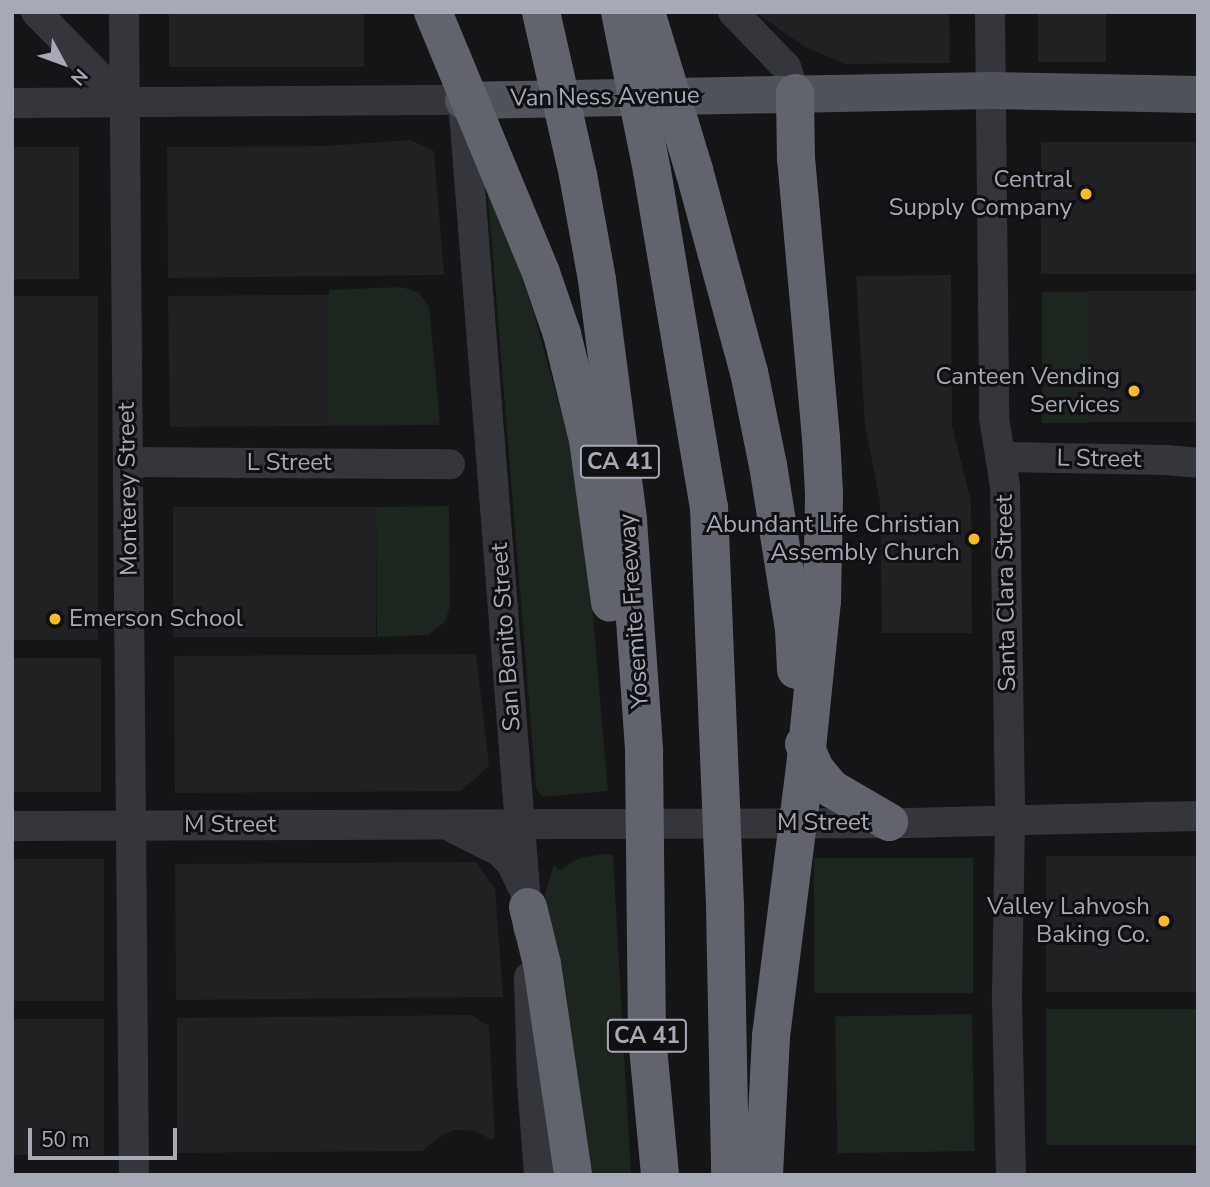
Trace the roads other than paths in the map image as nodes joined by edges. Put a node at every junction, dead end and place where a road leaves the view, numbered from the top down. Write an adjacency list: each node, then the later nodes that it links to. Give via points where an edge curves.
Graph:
1 (36, 12): 13 (street)
2 (124, 12): 13 (street, Monterey Street)
3 (433, 12): 19 (highway, via 562,334 588,440 614,625)
4 (451, 12): 12 (highway)
5 (733, 12): 10 (street, via 786,67)
6 (990, 12): 9 (street, Santa Clara Street)
7 (635, 19): 22 (highway, via 694,170 749,372 794,629 798,710 808,757 832,789); 32 (highway, via 652,171 709,507 725,904)
8 (543, 20): 19 (highway, Yosemite Freeway / CA 41, via 597,280 628,520)
9 (992, 90): 10 (main road, Van Ness Avenue); 11 (main road, Van Ness Avenue); 15 (street, Santa Clara Street, via 994,418)
10 (795, 93): 12 (main road, Van Ness Avenue); 33 (highway, via 796,160 824,493 822,601 771,1036)
11 (1198, 94)
12 (463, 100): 13 (street, Van Ness Avenue); 23 (street, San Benito Street)
13 (124, 102): 14 (street, Van Ness Avenue); 16 (street, Monterey Street)
14 (12, 103)
15 (1000, 457): 17 (street, L Street); 21 (street, Santa Clara Street, via 1005,499)
16 (128, 462): 18 (street, L Street); 26 (street, Monterey Street)
17 (1198, 463)
18 (450, 464)
19 (644, 751): 31 (highway, Yosemite Freeway / CA 41, via 647,1037)
20 (1198, 816): 21 (street, M Street)
21 (1010, 821): 22 (street, M Street); 34 (street, Santa Clara Street, via 1007,1001)
22 (889, 822): 23 (street, M Street)
23 (519, 824): 24 (street, M Street); 27 (street, San Benito Street)
24 (447, 825): 26 (street, M Street); 27 (street, M Street, via 481,840 512,863)
25 (12, 826): 26 (street, M Street)
26 (131, 826): 28 (street, Monterey Street)
27 (528, 907): 29 (street, San Benito Street, via 532,1083); 30 (highway, via 542,964)
28 (134, 1175)
29 (540, 1175)
30 (573, 1175)
31 (660, 1175)
32 (730, 1175)
33 (764, 1175)
34 (1012, 1175)

